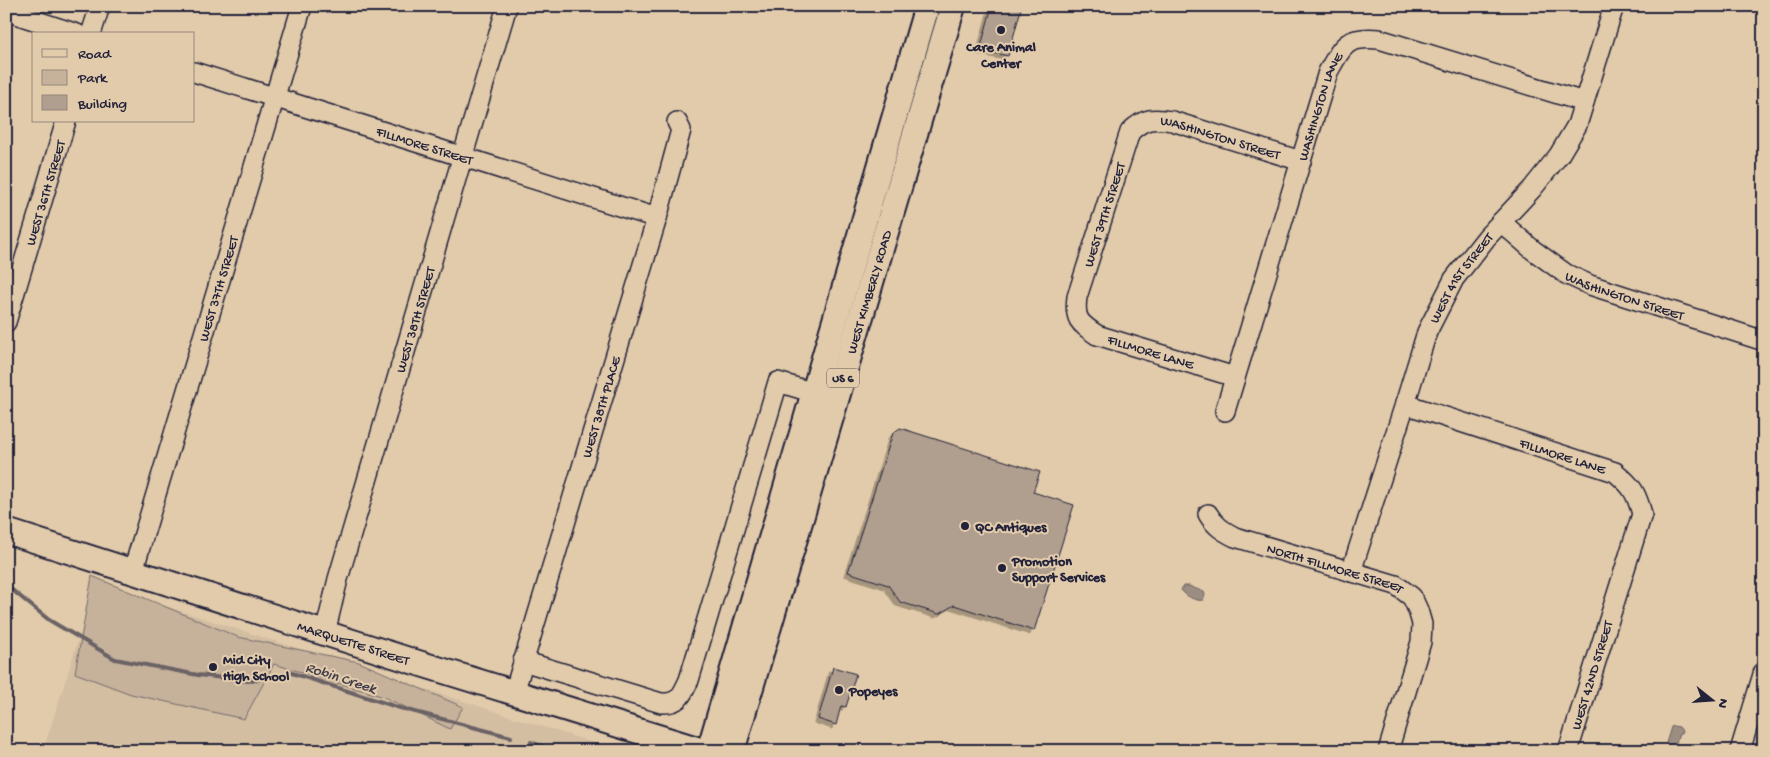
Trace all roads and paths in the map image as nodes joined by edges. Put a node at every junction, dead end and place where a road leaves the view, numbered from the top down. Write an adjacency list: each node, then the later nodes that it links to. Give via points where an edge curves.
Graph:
1 (100, 6): 9 (street)
2 (302, 6): 11 (street, WEST 37TH STREET)
3 (507, 6): 16 (street, WEST 38TH STREET)
4 (927, 6): 24 (main road, WEST KIMBERLY ROAD / US 6)
5 (954, 6): 39 (main road, WEST KIMBERLY ROAD / US 6)
6 (1614, 6): 12 (street, WEST 41ST STREET)
7 (6, 11): 8 (street)
8 (71, 32)
9 (93, 32)
10 (195, 72): 11 (street, FILLMORE STREET)
11 (275, 98): 16 (street, FILLMORE STREET); 29 (street, WEST 37TH STREET)
12 (1584, 102): 17 (street, WASHINGTON LANE, via 1380,39 1362,38 1343,46 1328,72); 19 (street, WEST 41ST STREET, via 1577,125 1560,155)
13 (66, 122): 21 (street, WEST 36TH STREET)
14 (677, 122): 18 (street, WEST 38TH PLACE, via 681,130)
15 (1140, 122): 17 (street, WASHINGTON STREET, via 1172,120); 20 (street, WEST 39TH STREET, via 1130,132 1077,297)
16 (463, 157): 18 (street, FILLMORE STREET); 32 (street, WEST 38TH STREET, via 338,579)
17 (1300, 161): 23 (street, WASHINGTON LANE)
18 (657, 218): 33 (street, WEST 38TH PLACE)
19 (1501, 222): 22 (street, WASHINGTON STREET, via 1566,274 1590,285); 25 (street, WEST 41ST STREET, via 1454,279 1427,332)
20 (1075, 313): 23 (street, FILLMORE LANE, via 1082,326 1097,335)
21 (6, 322)
22 (1764, 341)
23 (1235, 377): 26 (street, WASHINGTON LANE)
24 (814, 393): 33 (street, via 778,382 689,680 678,700 661,703); 38 (main road, WEST KIMBERLY ROAD / US 6)
25 (1406, 404): 30 (street, WEST 41ST STREET); 31 (street, FILLMORE LANE, via 1615,472 1630,484 1642,514)
26 (1225, 411)
27 (1208, 514): 30 (street, NORTH FILLMORE STREET, via 1214,524 1235,537)
28 (6, 531): 29 (main road, MARQUETTE STREET)
29 (133, 571): 32 (main road, MARQUETTE STREET)
30 (1351, 572): 36 (street, NORTH FILLMORE STREET, via 1396,585 1412,597 1422,624 1421,642)
31 (1615, 598): 40 (street, WEST 42ND STREET)
32 (325, 633): 35 (main road, MARQUETTE STREET)
33 (523, 661): 35 (street, WEST 38TH PLACE)
34 (1764, 671): 41 (street)
35 (514, 692): 37 (main road, MARQUETTE STREET)
36 (1390, 745)
37 (703, 751)
38 (708, 751)
39 (732, 751)
40 (1568, 751)
41 (1740, 751)

